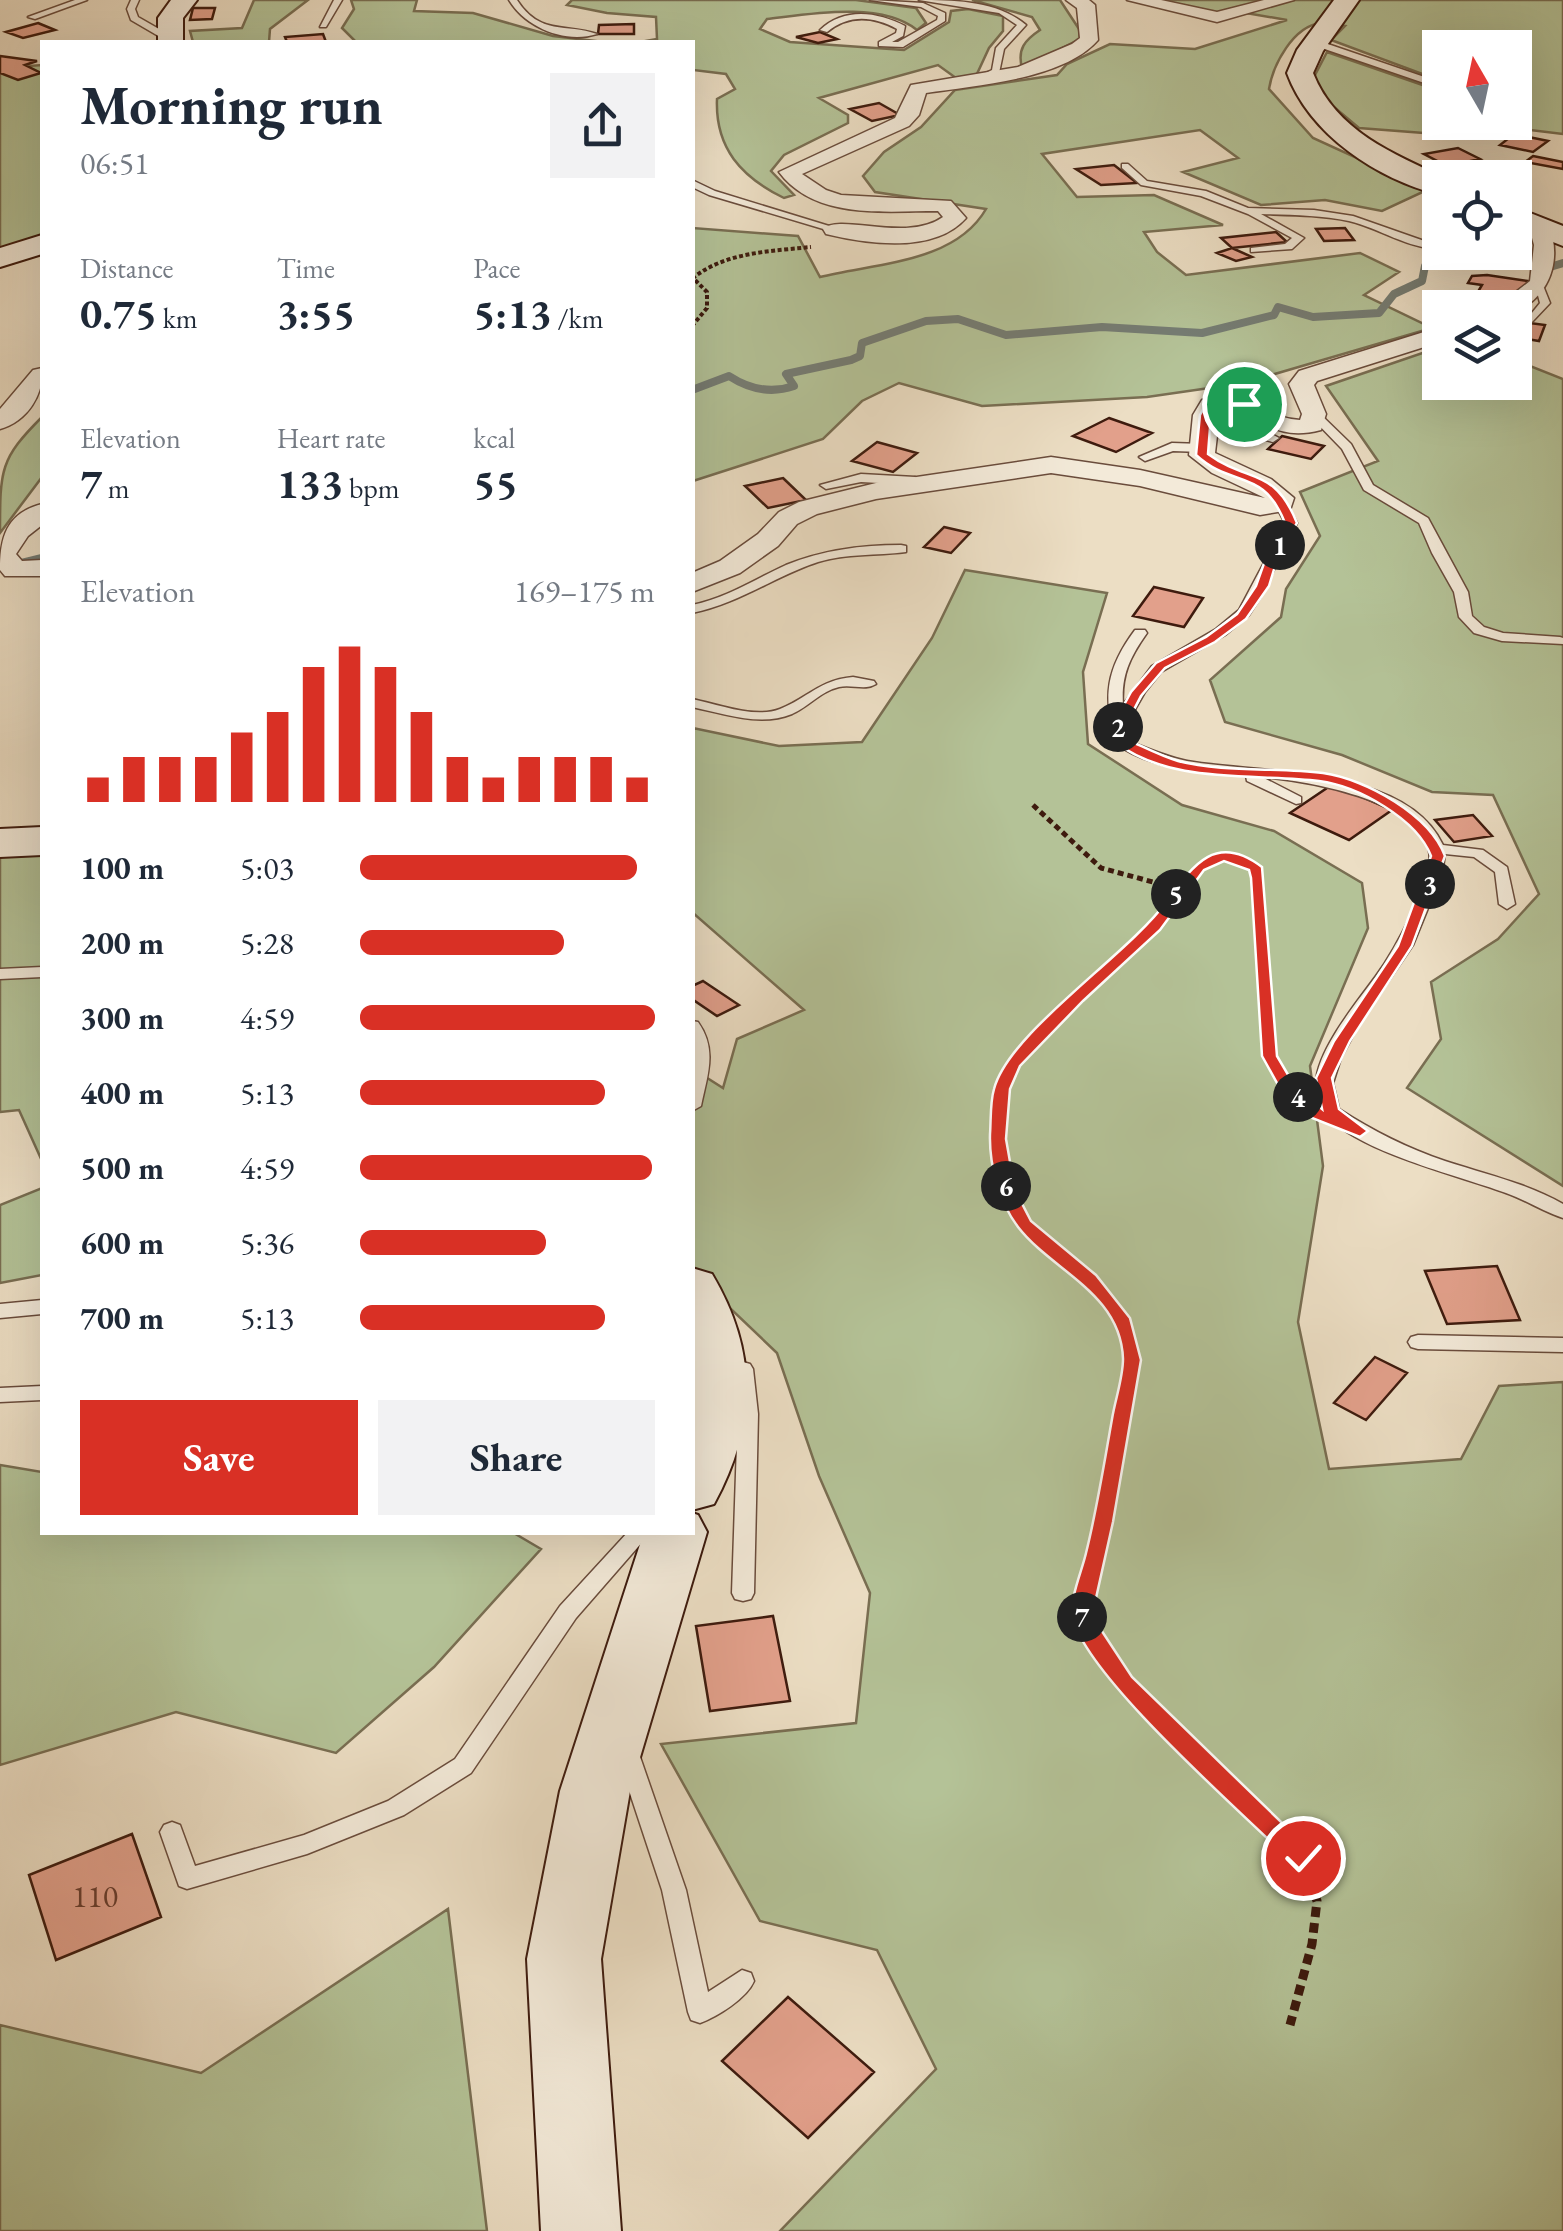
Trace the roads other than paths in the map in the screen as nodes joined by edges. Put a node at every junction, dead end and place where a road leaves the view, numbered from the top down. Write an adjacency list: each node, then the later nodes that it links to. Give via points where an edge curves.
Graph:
1 (83, 0): 12 (lane)
2 (135, 0): 16 (lane, via 134,18)
3 (185, 0): 17 (street, via 172,10)
4 (338, 0): 13 (lane)
5 (513, 0): 15 (lane, via 533,24)
6 (874, 0): 14 (lane, via 923,5 942,15 900,45 882,44 902,28 888,20 836,18)
7 (923, 0): 20 (lane, via 1001,11 1022,25 1000,48 996,71)
8 (1075, 0): 20 (street, via 1086,5 1089,40 1079,48 1022,72)
9 (1136, 0): 10 (street, via 1218,17)
10 (1286, 0)
11 (1347, 0): 18 (street)
12 (32, 18)
13 (323, 25)
14 (824, 30)
15 (593, 34)
16 (169, 40)
17 (171, 40)
18 (1316, 43): 19 (lane); 22 (street, via 1300,73 1310,102 1354,143)
19 (1422, 79)
20 (961, 83): 26 (street, via 918,89 902,122 789,172 799,186 837,199 944,206 955,218 919,234)
21 (1125, 166): 24 (lane, via 1154,186 1203,193)
22 (1422, 177)
23 (695, 184): 26 (lane)
24 (1247, 211): 27 (lane, via 1353,219); 29 (lane, via 1299,238 1288,247)
25 (1532, 227): 31 (street, via 1546,262)
26 (834, 229)
27 (1422, 244)
28 (40, 245): 30 (street)
29 (1255, 250)
30 (0, 258)
31 (1540, 290): 32 (street); 33 (lane, via 1545,303)
32 (1532, 294)
33 (1532, 319)
34 (1422, 341): 37 (street, via 1308,376 1301,384)
35 (40, 378): 38 (street)
36 (1217, 402): 37 (street, via 1244,404 1290,429 1312,425); 39 (lane, via 1234,427); 40 (street, via 1205,415)
37 (1314, 414): 53 (lane, via 1346,447 1368,487 1424,520 1462,592 1466,616 1479,630)
38 (0, 421)
39 (1273, 438)
40 (1202, 448): 41 (lane, via 1172,447); 44 (street, via 1221,469 1269,486)
41 (1145, 456)
42 (930, 482): 43 (lane, via 860,478); 44 (street, via 1051,466 1140,478 1260,507); 49 (street, via 808,508 730,567)
43 (826, 485)
44 (1282, 504): 56 (lane, via 1291,523 1242,616 1161,665)
45 (40, 514): 47 (street, via 18,530 2,555 15,570)
46 (902, 549): 51 (lane, via 839,552)
47 (40, 568)
48 (40, 580): 50 (street)
49 (695, 583)
50 (0, 588)
51 (695, 608)
52 (1140, 633): 56 (lane, via 1113,681)
53 (1560, 641)
54 (869, 684): 55 (lane, via 855,680 818,688 773,715)
55 (695, 704)
56 (1118, 727): 57 (lane, via 1122,742 1146,756)
57 (1244, 774): 58 (lane); 61 (lane, via 1326,778 1381,799 1417,822)
58 (1296, 800)
59 (40, 841): 60 (street)
60 (0, 843)
61 (1436, 849): 62 (lane, via 1478,853 1502,870); 67 (lane, via 1430,885 1405,946 1324,1078 1331,1112 1422,1159 1538,1196)
62 (1506, 904)
63 (40, 972): 64 (lane)
64 (0, 974)
65 (695, 1029): 66 (lane, via 703,1049)
66 (695, 1090)
67 (1563, 1212)
68 (40, 1307): 69 (lane)
69 (0, 1311)
70 (701, 1327): 75 (street, via 717,1403); 78 (lane, via 745,1370)
71 (1418, 1342): 72 (lane)
72 (1563, 1345)
73 (40, 1393): 74 (lane)
74 (0, 1394)
75 (695, 1478)
76 (638, 1535): 80 (lane, via 568,1612 463,1766 396,1808 307,1844 188,1879)
77 (675, 1535): 79 (street)
78 (743, 1593)
79 (618, 1728): 81 (lane, via 674,1890 700,2012); 82 (street, via 596,1791 564,1960)
80 (172, 1832)
81 (742, 1981)
82 (580, 2231)

